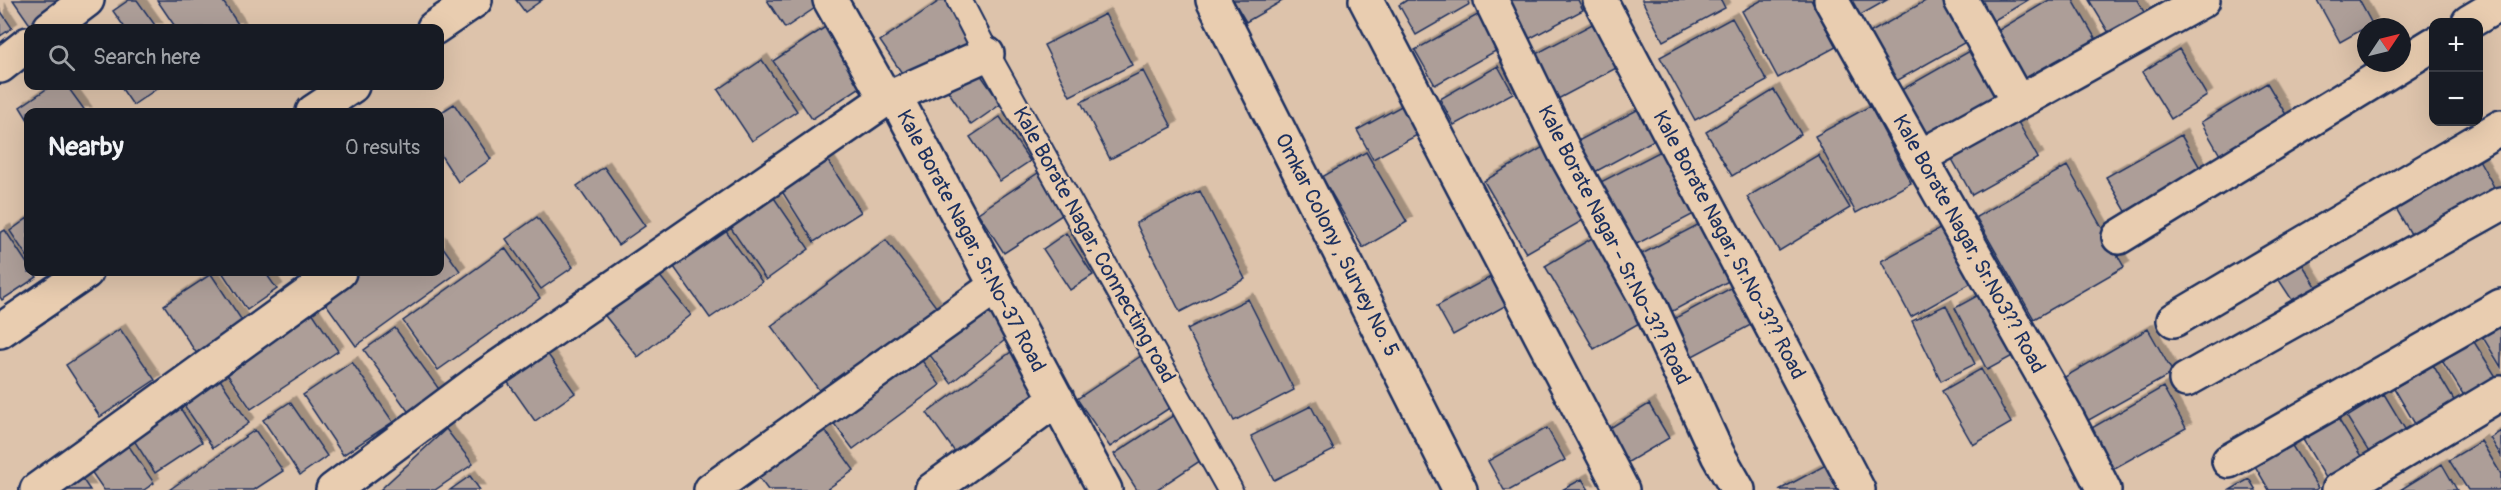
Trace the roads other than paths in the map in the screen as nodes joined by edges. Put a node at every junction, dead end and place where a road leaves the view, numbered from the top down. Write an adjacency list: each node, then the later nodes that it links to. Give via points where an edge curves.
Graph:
1 (87, 0): 14 (street)
2 (475, 0): 15 (street)
3 (831, 0): 21 (street, Kale Borate Nagar, Sr.No-37 Road)
4 (959, 0): 18 (lane, Kale Borate Nagar, Connecting road)
5 (1213, 0): 44 (street, Omkar Colony , Survey No. 5)
6 (1366, 0): 45 (street)
7 (1491, 0): 46 (street, Kale Borate Nagar - Sr.No-3?? Road, via 1565,153 1648,302)
8 (1600, 0): 47 (street, Kale Borate Nagar, Sr.No-3?? Road)
9 (1832, 0): 25 (street, Kale Borate Nagar, Sr.No3?? Road)
10 (1961, 0): 22 (street)
11 (2203, 0): 22 (street)
12 (2501, 3): 13 (street)
13 (2476, 18)
14 (55, 24)
15 (440, 24)
16 (2429, 46): 27 (street)
17 (24, 47): 19 (street)
18 (987, 54): 21 (street); 43 (lane, Kale Borate Nagar, Connecting road)
19 (0, 66)
20 (346, 90): 23 (street)
21 (886, 99): 30 (street, Kale Borate Nagar, Sr.No-37 Road, via 899,104); 39 (street, via 487,375)
22 (2018, 102): 25 (street)
23 (320, 108)
24 (2501, 127): 32 (street)
25 (1920, 156): 48 (street, Kale Borate Nagar, Sr.No3?? Road)
26 (2501, 204): 34 (street)
27 (2119, 237)
28 (80, 276): 33 (street)
29 (333, 276): 38 (street)
30 (996, 286): 36 (street, Kale Borate Nagar, Sr.No-37 Road); 40 (street)
31 (2501, 306): 37 (street)
32 (2174, 320)
33 (0, 331)
34 (2186, 380)
35 (2501, 393): 49 (street)
36 (1057, 399): 41 (street); 42 (street, Kale Borate Nagar, Sr.No-37 Road)
37 (2229, 461)
38 (37, 490)
39 (333, 490)
40 (711, 490)
41 (932, 490)
42 (1105, 490)
43 (1230, 490)
44 (1460, 490)
45 (1622, 490)
46 (1738, 490)
47 (1858, 490)
48 (2104, 490)
49 (2339, 490)

